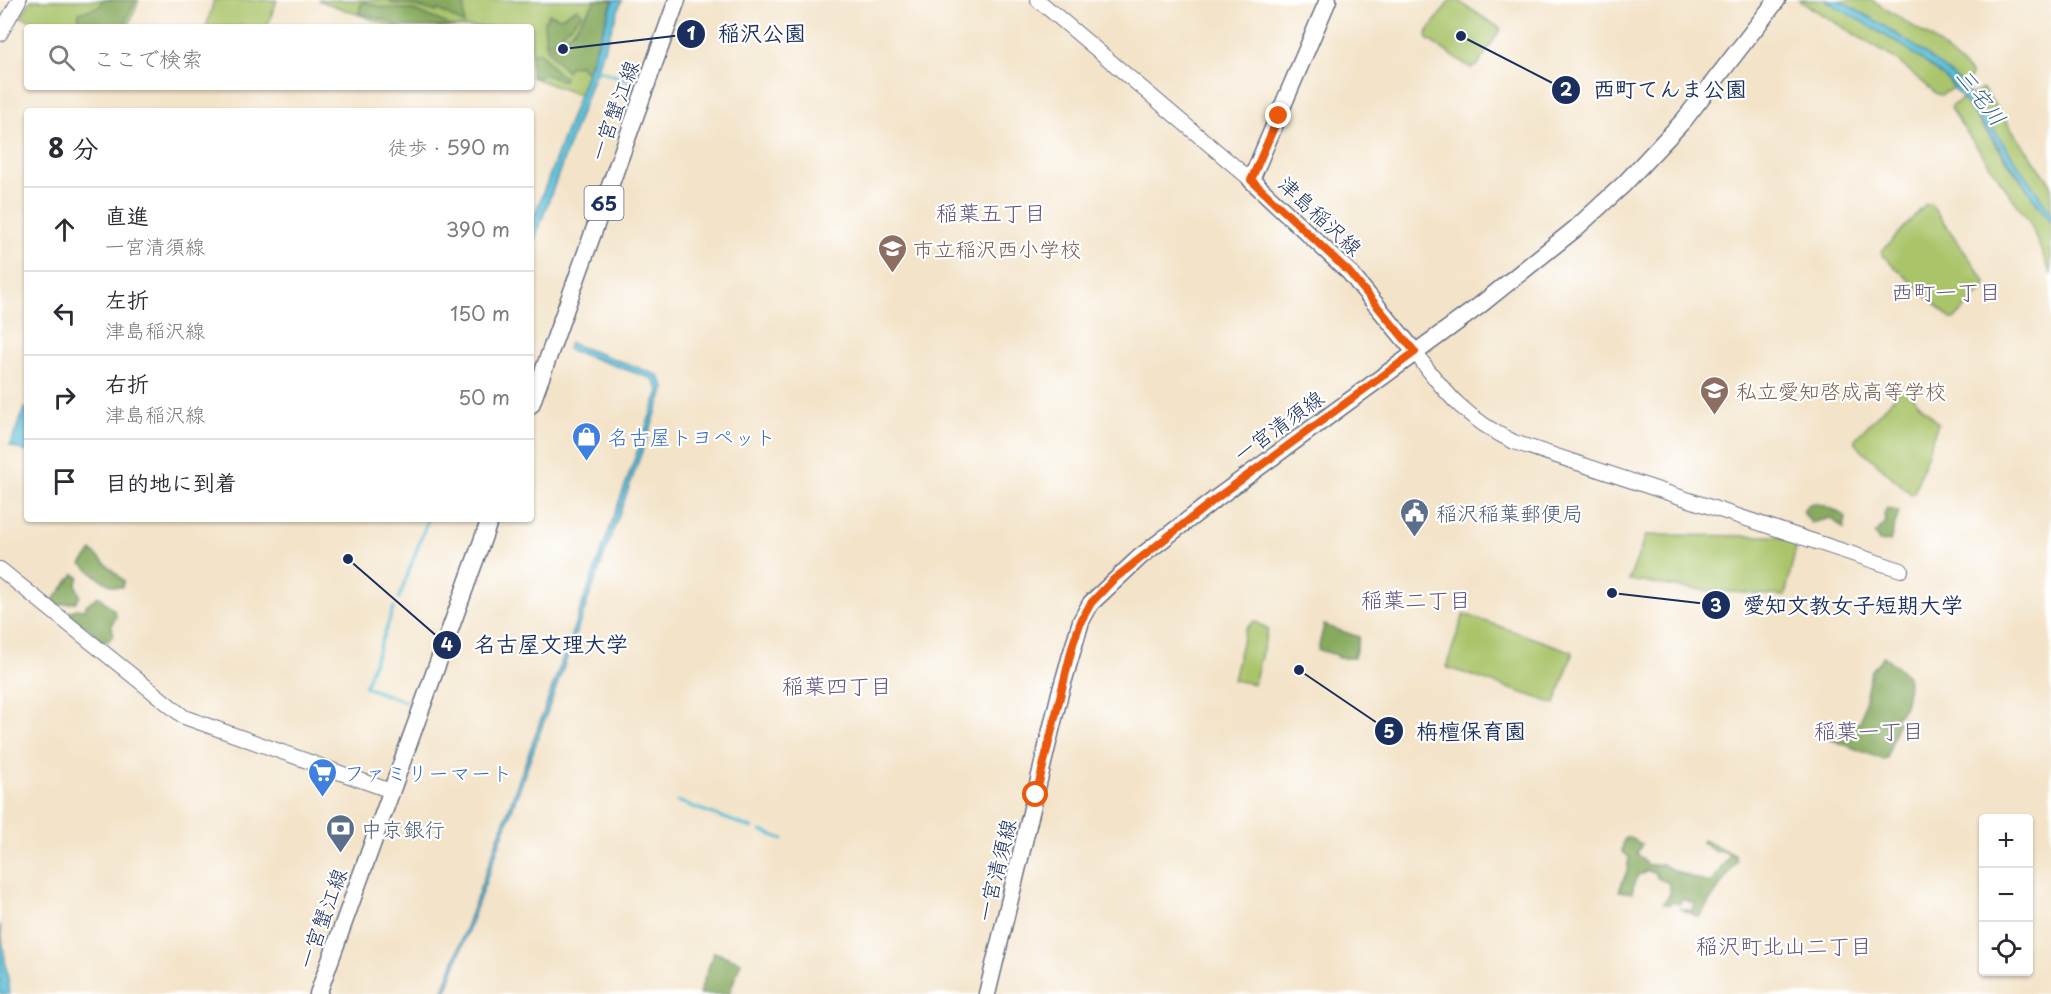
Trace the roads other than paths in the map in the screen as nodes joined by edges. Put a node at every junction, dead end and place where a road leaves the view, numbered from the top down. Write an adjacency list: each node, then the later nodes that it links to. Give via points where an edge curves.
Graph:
1 (20, 0): 6 (street)
2 (677, 0): 9 (main road, 一宮蟹江線 / 65)
3 (1038, 0): 7 (street)
4 (1328, 0): 7 (main road, 津島稲沢線)
5 (1777, 0): 8 (main road, 一宮清須線, via 1684,120 1604,203 1479,306)
6 (0, 34)
7 (1251, 180): 8 (main road, 津島稲沢線, via 1349,272)
8 (1415, 352): 12 (street, via 1458,405 1480,424 1514,442); 15 (main road, 一宮清須線, via 1200,510 1091,603 1081,621 1062,685)
9 (534, 397)
10 (489, 522): 13 (main road, 一宮蟹江線)
11 (0, 569): 13 (street, via 184,717)
12 (1901, 570)
13 (391, 791): 14 (main road, 一宮蟹江線)
14 (318, 994)
15 (987, 994)

